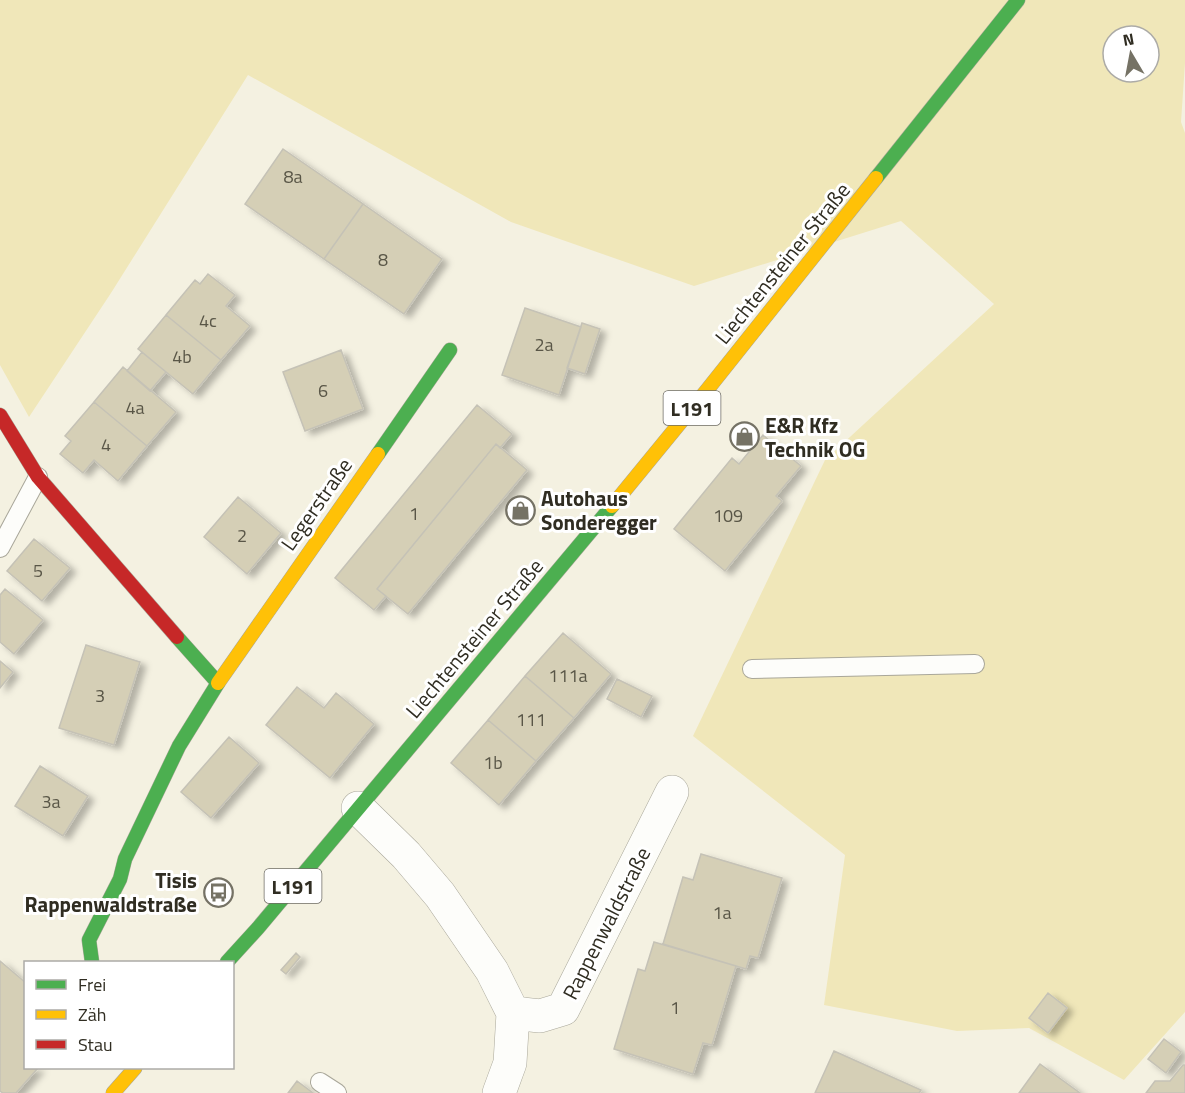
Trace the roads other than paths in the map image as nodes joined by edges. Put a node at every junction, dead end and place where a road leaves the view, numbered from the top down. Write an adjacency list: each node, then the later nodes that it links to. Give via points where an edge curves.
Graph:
1 (1018, 0): 10 (main road, Liechtensteiner Straße / L191, via 707,390)
2 (450, 350): 8 (main road, Legerstraße)
3 (0, 415): 4 (main road)
4 (38, 477): 5 (lane); 8 (main road)
5 (0, 548)
6 (975, 664): 7 (lane)
7 (752, 669)
8 (218, 683): 11 (main road, Legerstraße, via 179,746 125,859 120,879 89,940)
9 (672, 792): 13 (street, Rappenwaldstraße, via 563,1009 540,1016)
10 (358, 808): 12 (main road, Liechtensteiner Straße / L191); 13 (street, via 440,895 492,971)
11 (92, 961)
12 (229, 961)
13 (513, 1013): 18 (street, via 510,1064)
14 (134, 1069): 16 (main road)
15 (320, 1082): 17 (lane)
16 (113, 1093)
17 (336, 1093)
18 (500, 1093)

